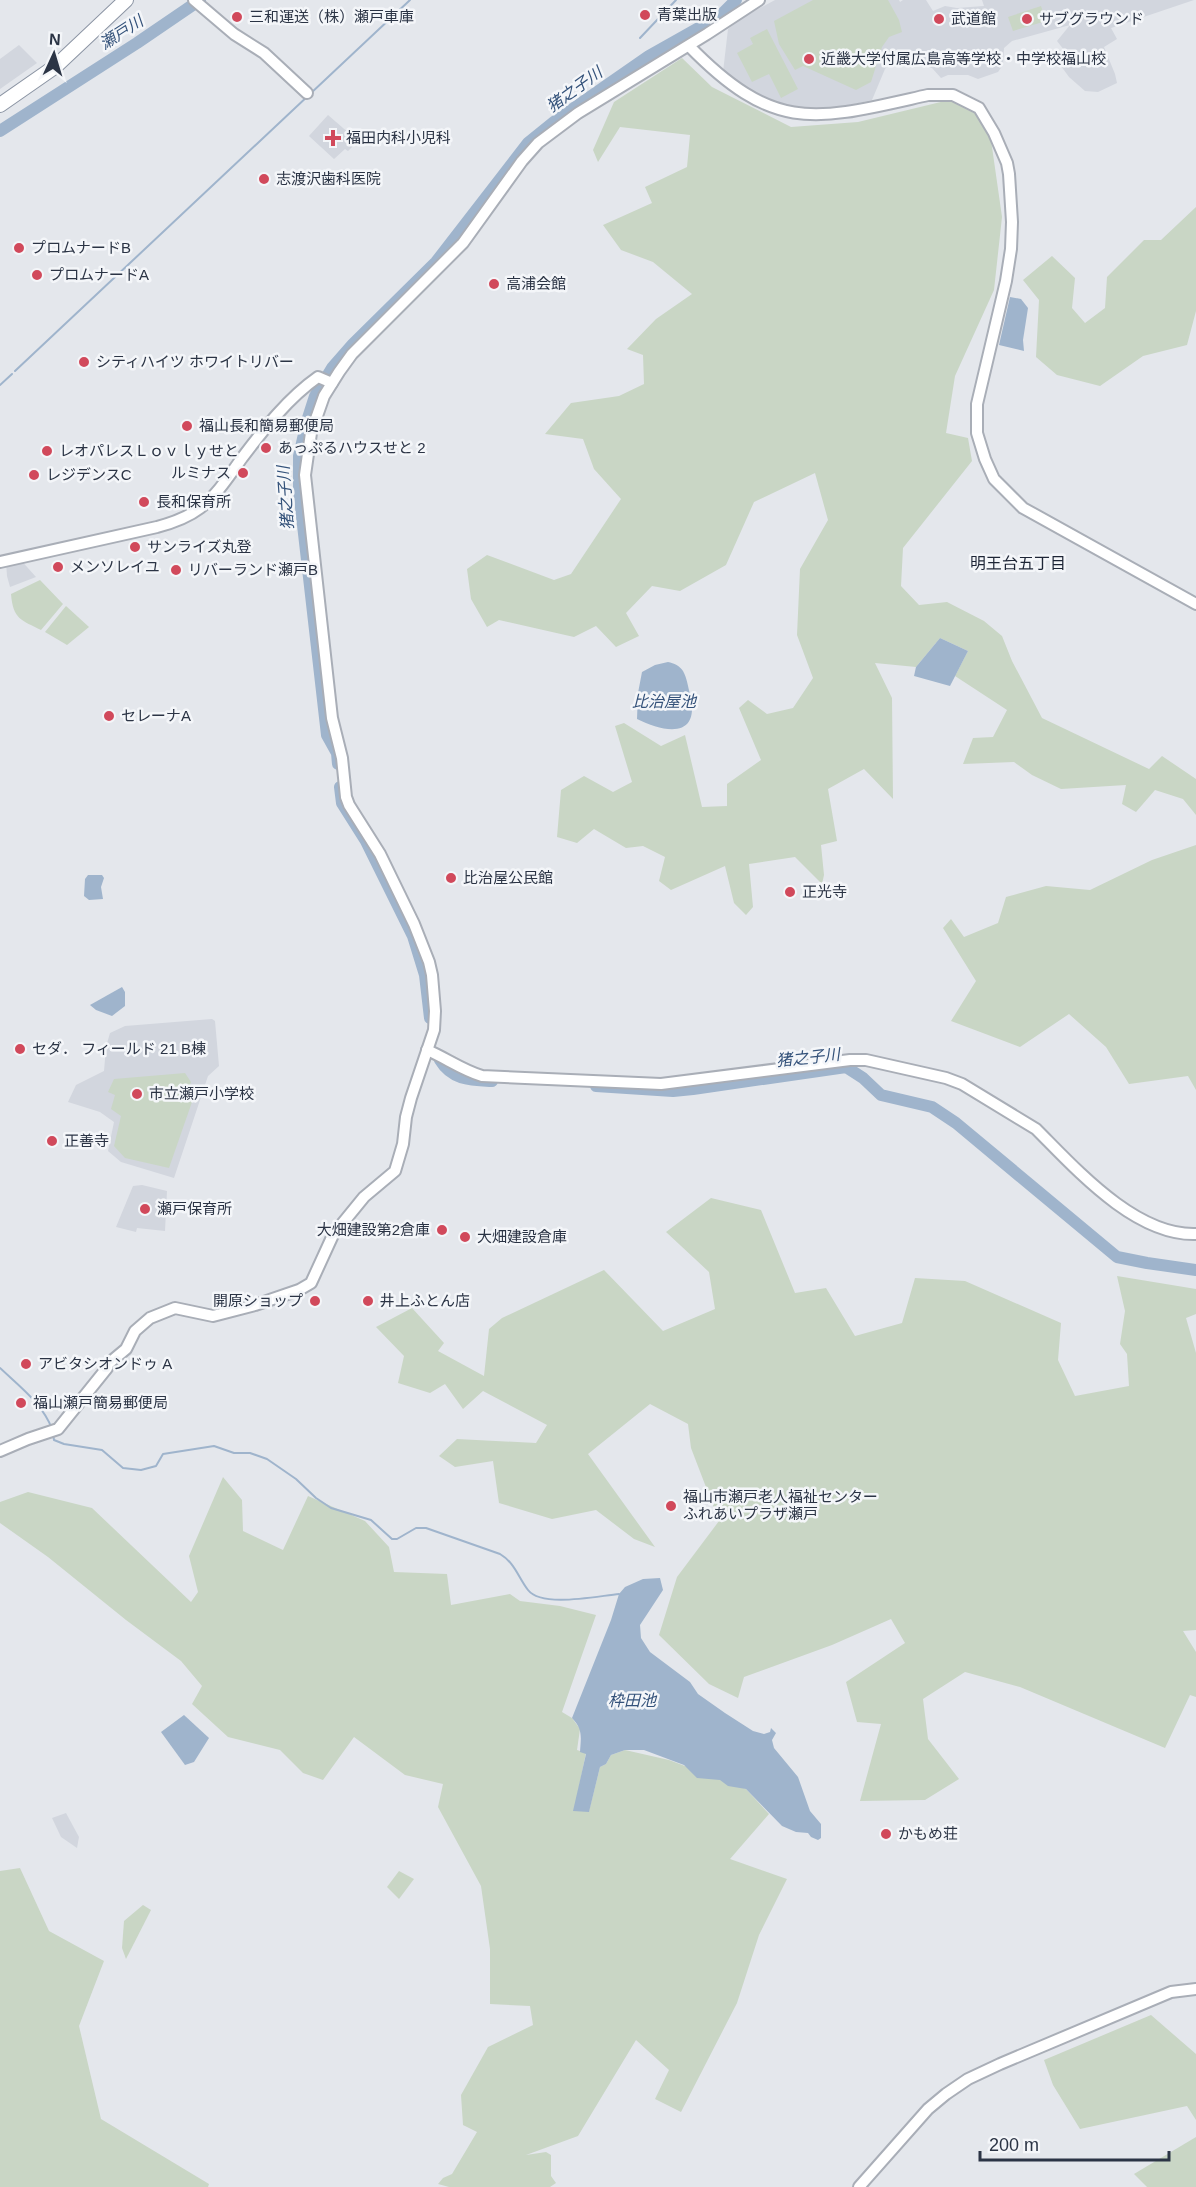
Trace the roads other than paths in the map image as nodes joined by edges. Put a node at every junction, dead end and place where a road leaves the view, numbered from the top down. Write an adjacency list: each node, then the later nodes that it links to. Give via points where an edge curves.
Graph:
1 (115, 0): 7 (highway, via 51,61)
2 (126, 0): 8 (highway, via 56,66)
3 (194, 0): 6 (street, via 264,53)
4 (759, 0): 5 (street)
5 (689, 46): 9 (street, via 538,143 455,252); 11 (street, via 739,90 782,111 812,116 835,114 942,94 979,108 1007,163 1012,222 1006,281 977,404 977,433 985,459 994,479 1023,508)
6 (307, 93)
7 (0, 97)
8 (0, 105)
9 (328, 380): 10 (street, via 303,388 290,400 198,510 157,527); 12 (street, via 308,446 305,475 332,718 349,805 380,854 429,962 435,1011)
10 (0, 562)
11 (1196, 604)
12 (427, 1050): 13 (street, via 482,1076 661,1084 866,1060 937,1076 962,1084 1025,1121 1113,1201 1164,1230); 14 (street, via 411,1098 395,1171 364,1197 333,1235 311,1284 213,1316 175,1308 150,1318 53,1431)
13 (1196, 1234)
14 (0, 1451)
15 (1196, 1989): 16 (street, via 1171,1992 968,2079 928,2109)
16 (859, 2187)

